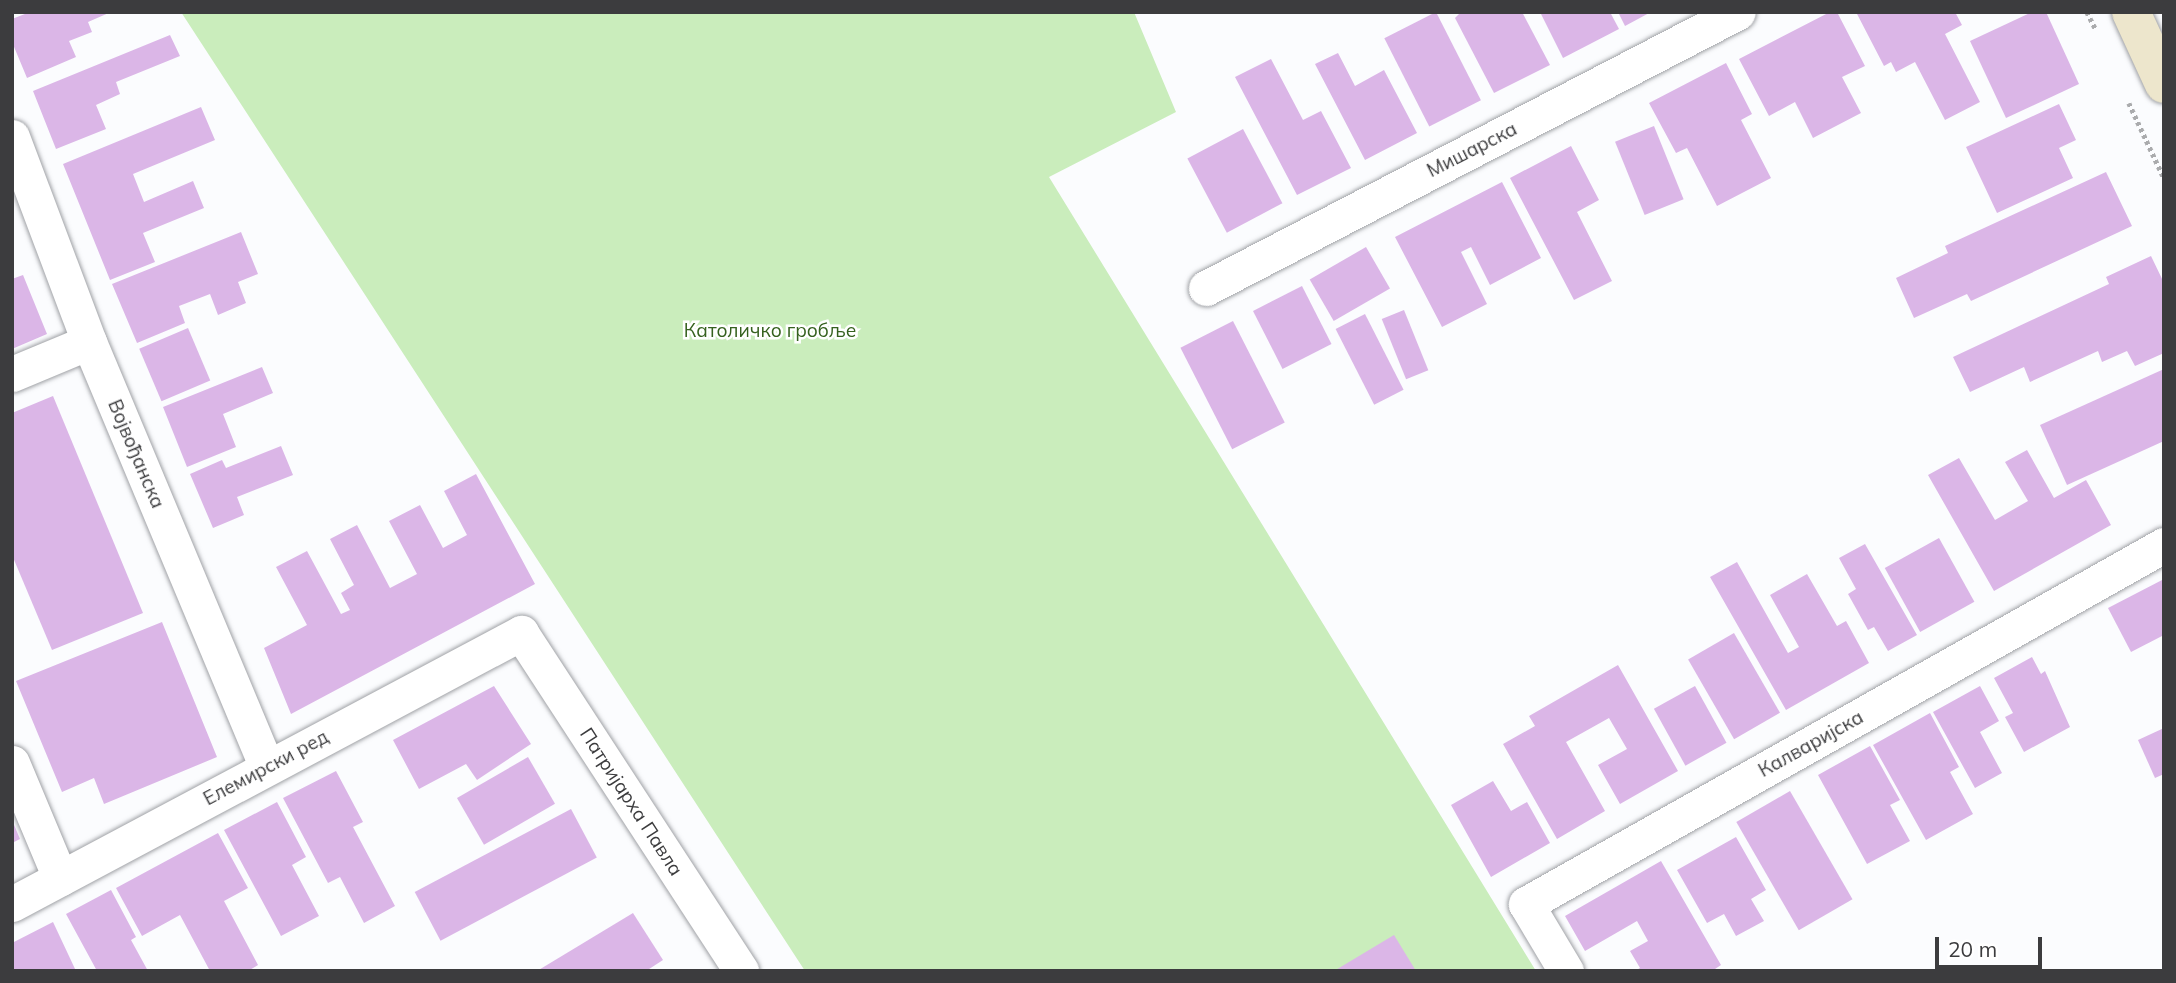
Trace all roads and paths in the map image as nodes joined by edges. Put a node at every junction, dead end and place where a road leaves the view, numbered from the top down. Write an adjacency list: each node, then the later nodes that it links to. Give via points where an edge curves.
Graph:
1 (1738, 12): 5 (street, Мишарска)
2 (2131, 12): 3 (main road)
3 (2164, 84)
4 (12, 137): 6 (street, Војвођанска)
5 (1206, 288)
6 (89, 342): 7 (street); 11 (street, Војвођанска)
7 (12, 374)
8 (2164, 545): 15 (street, Калваријска, via 1526,904)
9 (521, 633): 11 (street, Елемирски ред); 14 (street, Патријарха Павла)
10 (12, 763): 12 (street)
11 (267, 767): 12 (street, Елемирски ред)
12 (60, 878): 13 (street, Елемирски ред)
13 (12, 904)
14 (741, 971)
15 (1566, 971)

